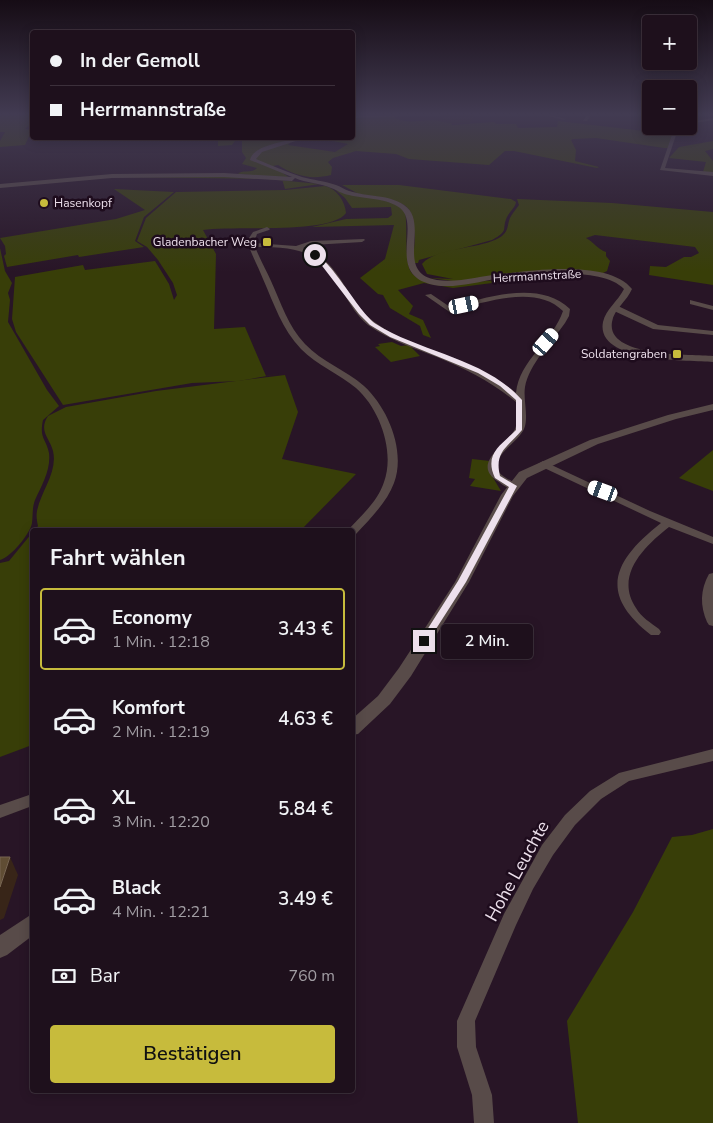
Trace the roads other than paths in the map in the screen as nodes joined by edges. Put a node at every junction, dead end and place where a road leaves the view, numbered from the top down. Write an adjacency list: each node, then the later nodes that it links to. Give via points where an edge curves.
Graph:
1 (272, 167): 4 (street, Herrmannstraße)
2 (663, 167): 3 (street)
3 (713, 174)
4 (300, 178): 5 (street, via 112,176); 12 (street, Herrmannstraße, via 403,206 411,234 411,267 419,276 455,283 510,276 600,274 617,278 628,287)
5 (0, 186)
6 (267, 228): 8 (street, via 251,236)
7 (362, 240): 9 (street, via 317,242)
8 (251, 245): 9 (street); 21 (street, via 280,314 293,335 310,352 361,388 377,405 384,419 389,438 390,478 384,491)
9 (296, 248): 16 (street, via 315,255 323,262 372,324 392,336 480,372)
10 (429, 295): 16 (street, via 450,310 523,295 551,299 566,309 566,318 525,375)
11 (693, 302): 13 (street)
12 (615, 308): 14 (street, via 656,327); 15 (street, Herrmannstraße, via 607,329 626,348 661,357)
13 (713, 308)
14 (713, 333)
15 (713, 359)
16 (519, 400): 19 (street, via 519,430 497,452 494,463 497,477)
17 (713, 407): 18 (street, via 610,437)
18 (543, 464): 19 (street, via 523,475); 20 (street)
19 (513, 486): 26 (street, via 462,582 405,672 384,700)
20 (667, 522): 22 (street); 25 (street, via 633,553 623,579 629,607)
21 (355, 528)
22 (713, 542)
23 (713, 577): 24 (street, via 708,606)
24 (713, 622)
25 (655, 632)
26 (355, 726)
27 (713, 755): 32 (street, Hohe Leuchte, via 625,777 598,793 573,815 547,853 517,904 466,1021 465,1040 484,1100)
28 (30, 801): 29 (street)
29 (0, 812)
30 (30, 926): 31 (street)
31 (0, 948)
32 (484, 1123)

